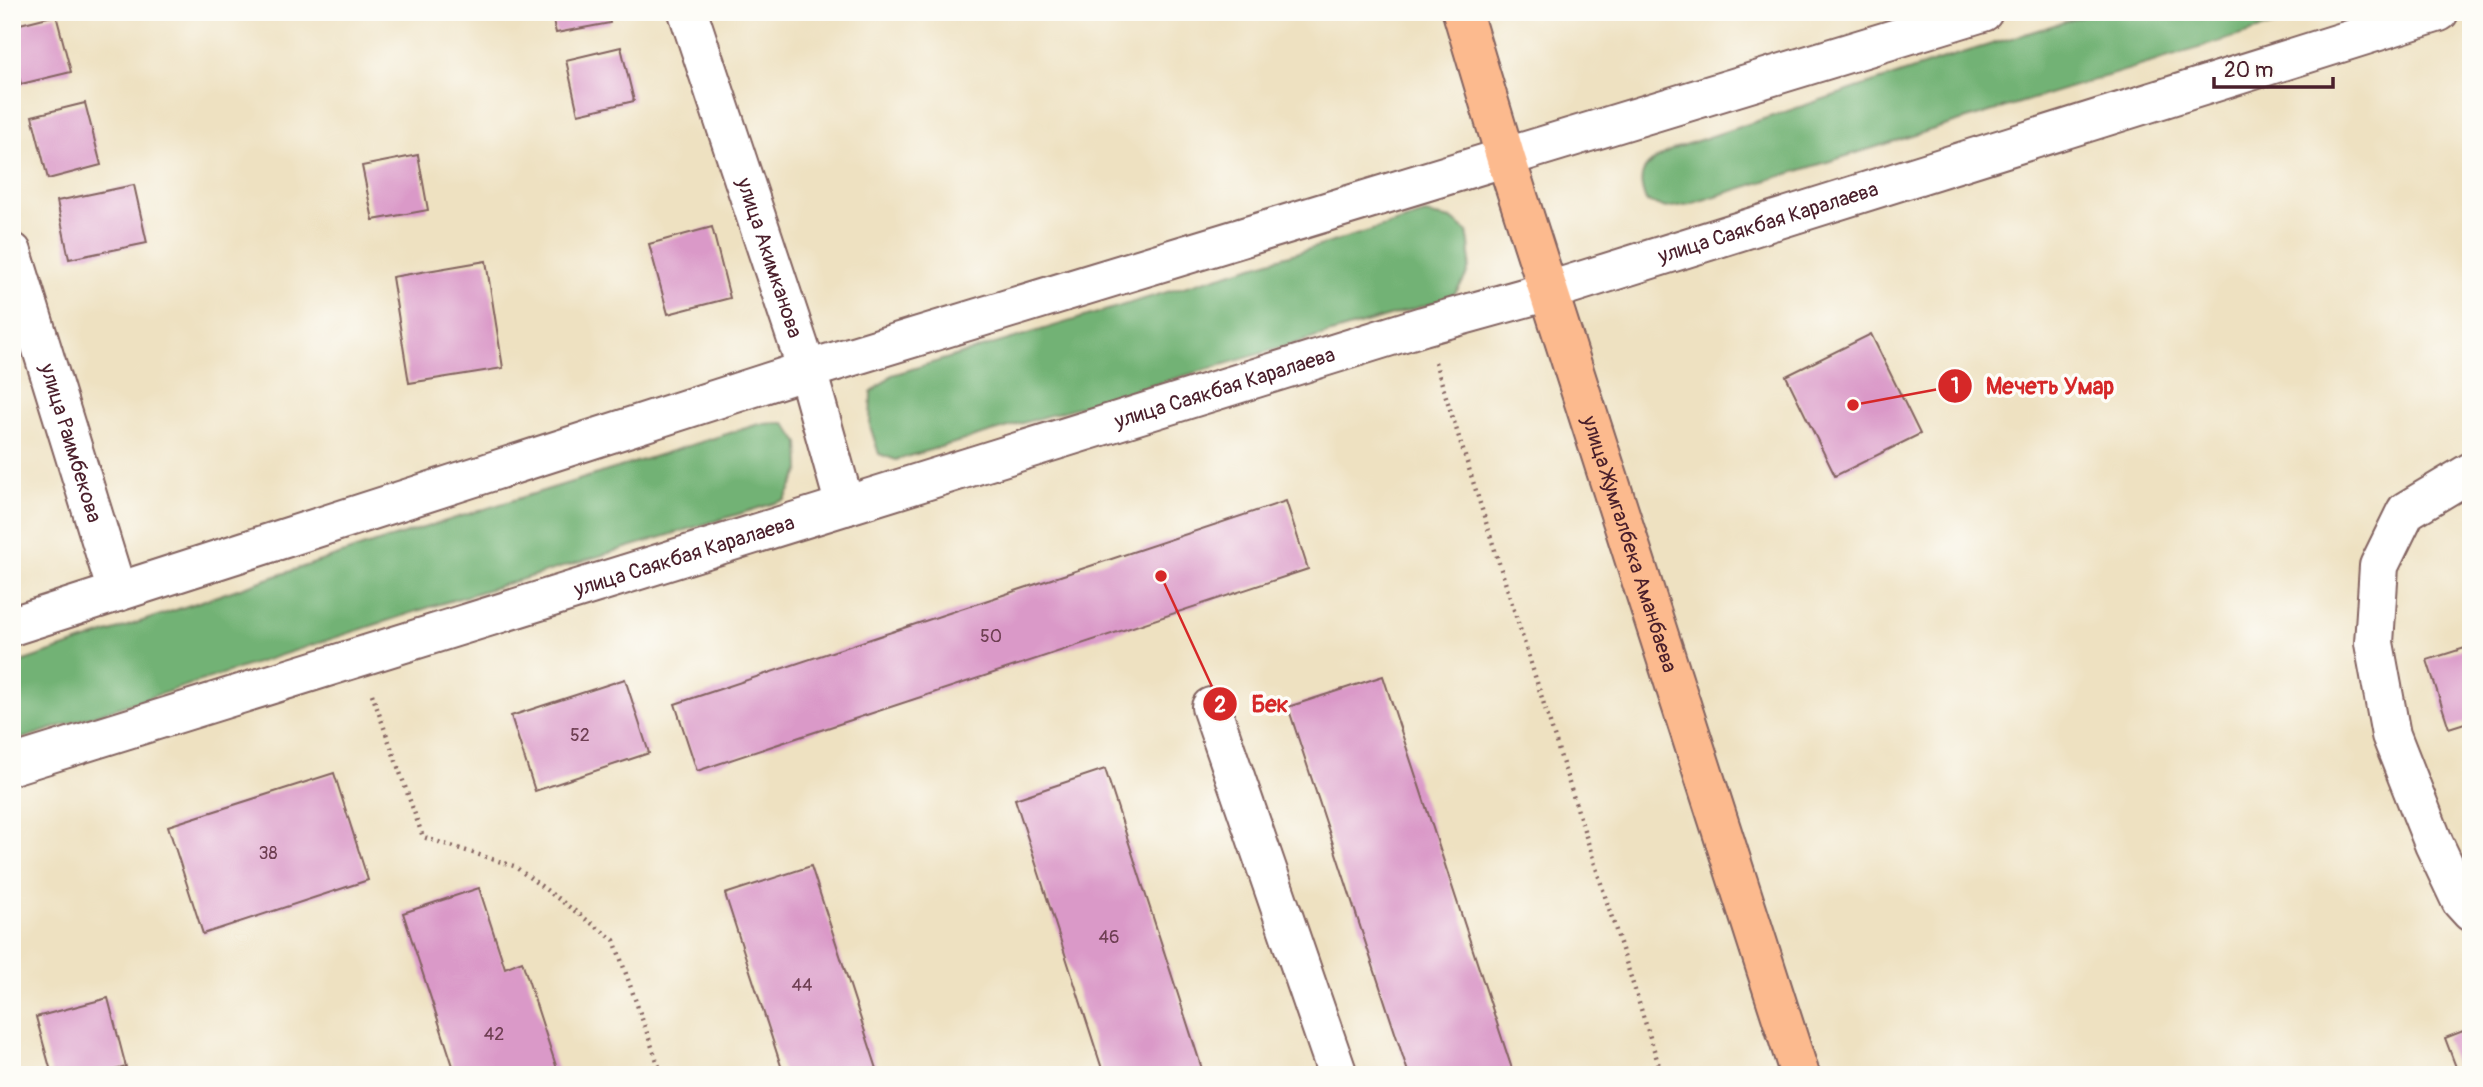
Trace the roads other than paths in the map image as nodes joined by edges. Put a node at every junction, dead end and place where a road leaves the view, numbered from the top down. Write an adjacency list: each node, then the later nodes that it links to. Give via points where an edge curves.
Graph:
1 (688, 12): 8 (street, улица Акимканова)
2 (1462, 12): 5 (main road, улица Жумгалбека Аманбаева)
3 (1983, 12): 5 (street)
4 (2439, 12): 7 (street, улица Саякбая Каралаева)
5 (1506, 159): 7 (main road, улица Жумгалбека Аманбаева); 8 (street)
6 (12, 252): 11 (street, улица Раимбекова)
7 (1549, 291): 10 (street, улица Саякбая Каралаева); 17 (main road, улица Жумгалбека Аманбаева)
8 (807, 370): 10 (street, улица Акимканова); 11 (street)
9 (2471, 472): 15 (street, via 2406,511 2379,566 2374,643 2390,735 2434,844)
10 (845, 506): 14 (street, улица Саякбая Каралаева)
11 (117, 592): 12 (street)
12 (12, 626)
13 (1211, 708): 16 (street)
14 (12, 765)
15 (2471, 912)
16 (1338, 1075)
17 (1800, 1075)

